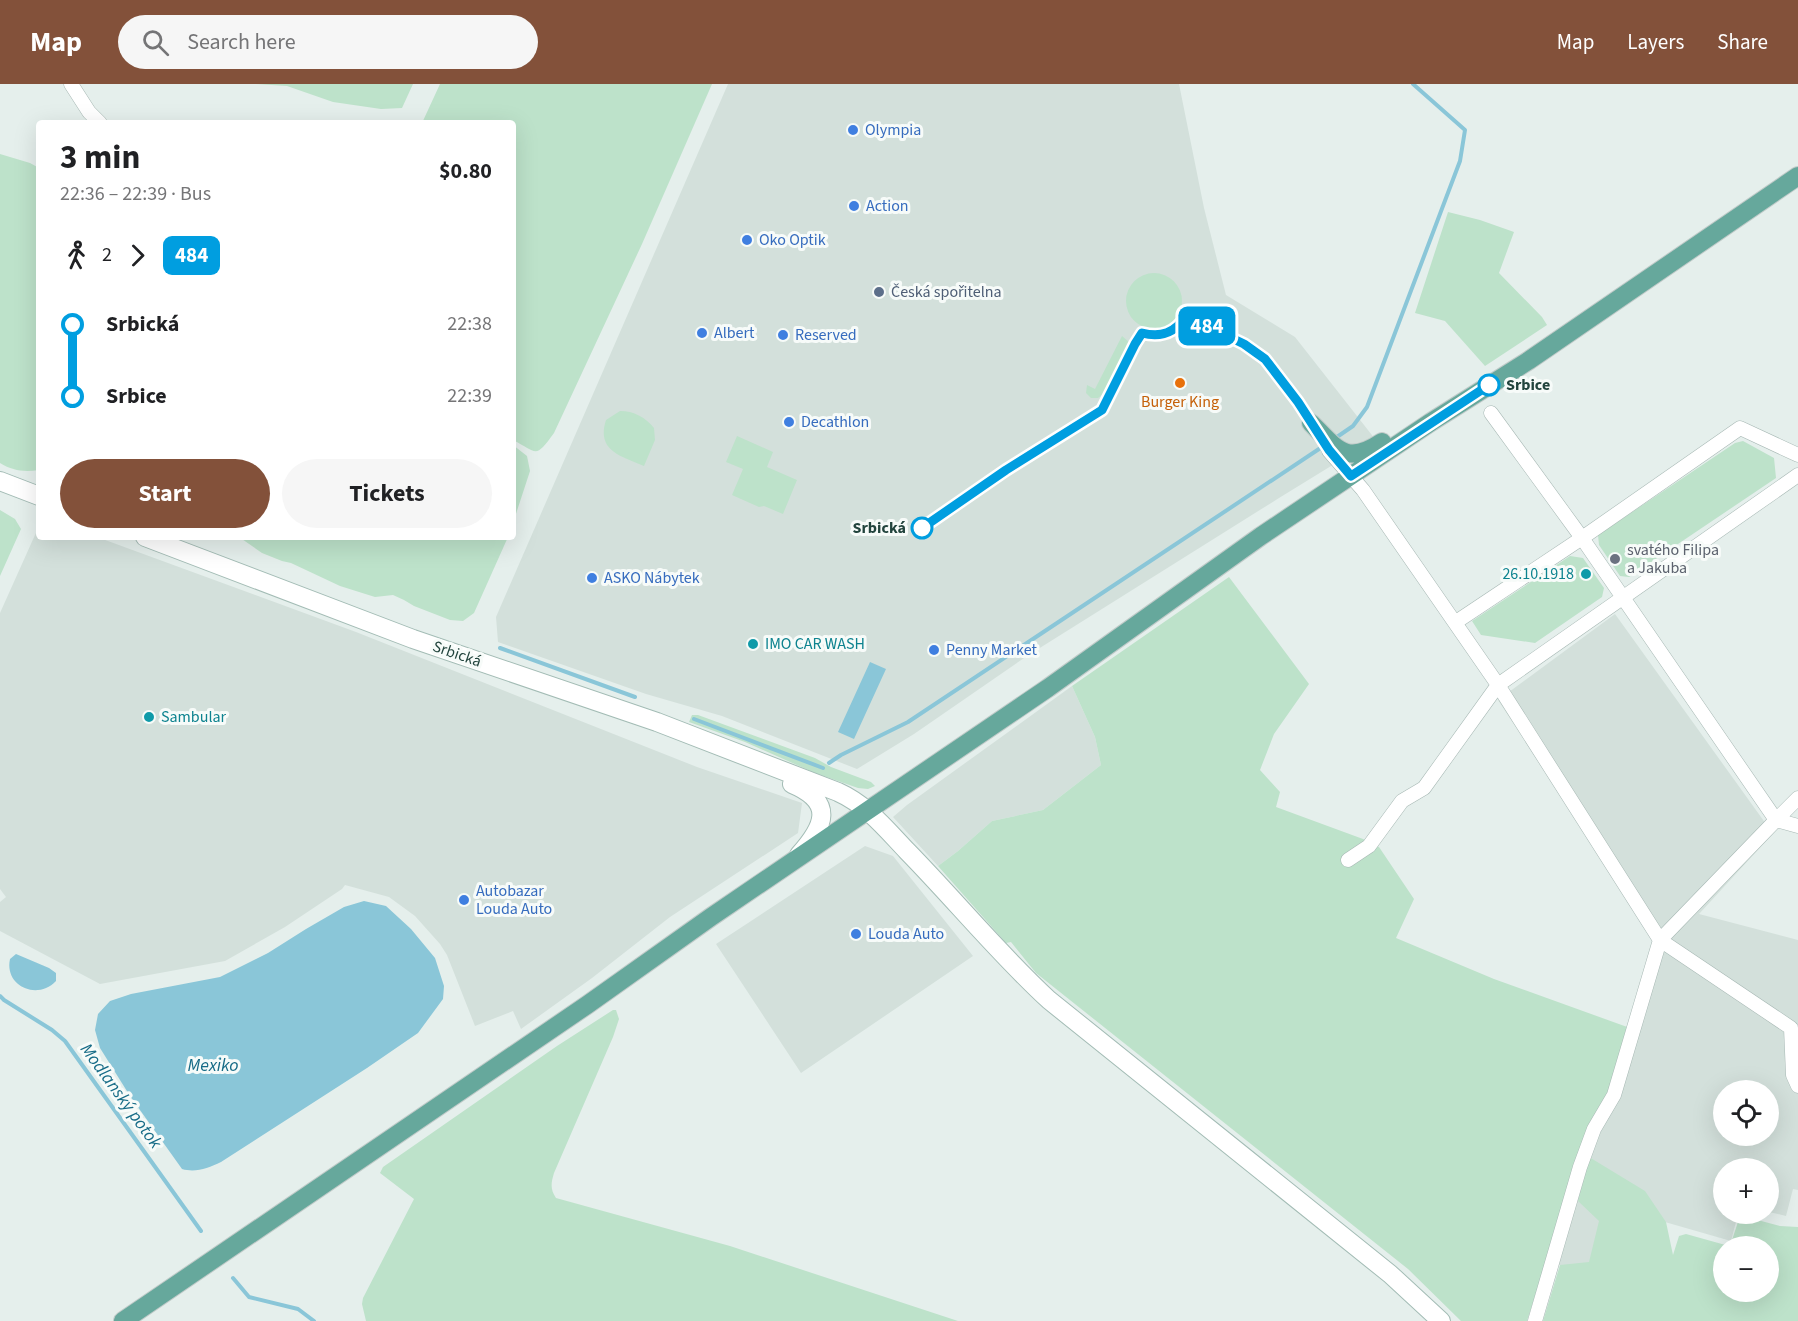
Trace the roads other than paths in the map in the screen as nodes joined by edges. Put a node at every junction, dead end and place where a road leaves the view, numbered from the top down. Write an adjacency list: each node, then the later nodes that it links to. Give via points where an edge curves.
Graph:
1 (72, 84): 2 (street)
2 (97, 120)
3 (1798, 176): 4 (main road)
4 (1484, 388): 6 (main road, via 1438,407 1360,454 1343,452); 10 (main road)
5 (1491, 413): 13 (street)
6 (1311, 423)
7 (1329, 450): 10 (street)
8 (1798, 455): 13 (street, via 1740,428)
9 (1798, 475): 15 (street)
10 (1351, 476): 16 (street); 20 (main road)
11 (0, 481): 12 (street)
12 (36, 495)
13 (1582, 538): 15 (street); 16 (street)
14 (153, 540): 18 (street, Srbická, via 344,613)
15 (1623, 596): 17 (street); 21 (street)
16 (1456, 622): 17 (street)
17 (1498, 685): 23 (street, via 1424,788 1402,801 1369,846); 25 (street)
18 (756, 760): 20 (street, Srbická, via 849,797); 24 (street, via 773,775 803,788 819,802 818,830)
19 (1798, 798): 21 (street)
20 (868, 811): 24 (main road); 29 (street, Srbická, via 1049,1000 1390,1274)
21 (1776, 820): 22 (street); 25 (street)
22 (1798, 826)
23 (1348, 860)
24 (793, 862): 28 (main road)
25 (1660, 940): 26 (street); 30 (street, via 1614,1095 1594,1129 1580,1167)
26 (1794, 1031): 27 (street, via 1793,1075)
27 (1798, 1086)
28 (123, 1321)
29 (1441, 1321)
30 (1535, 1321)

